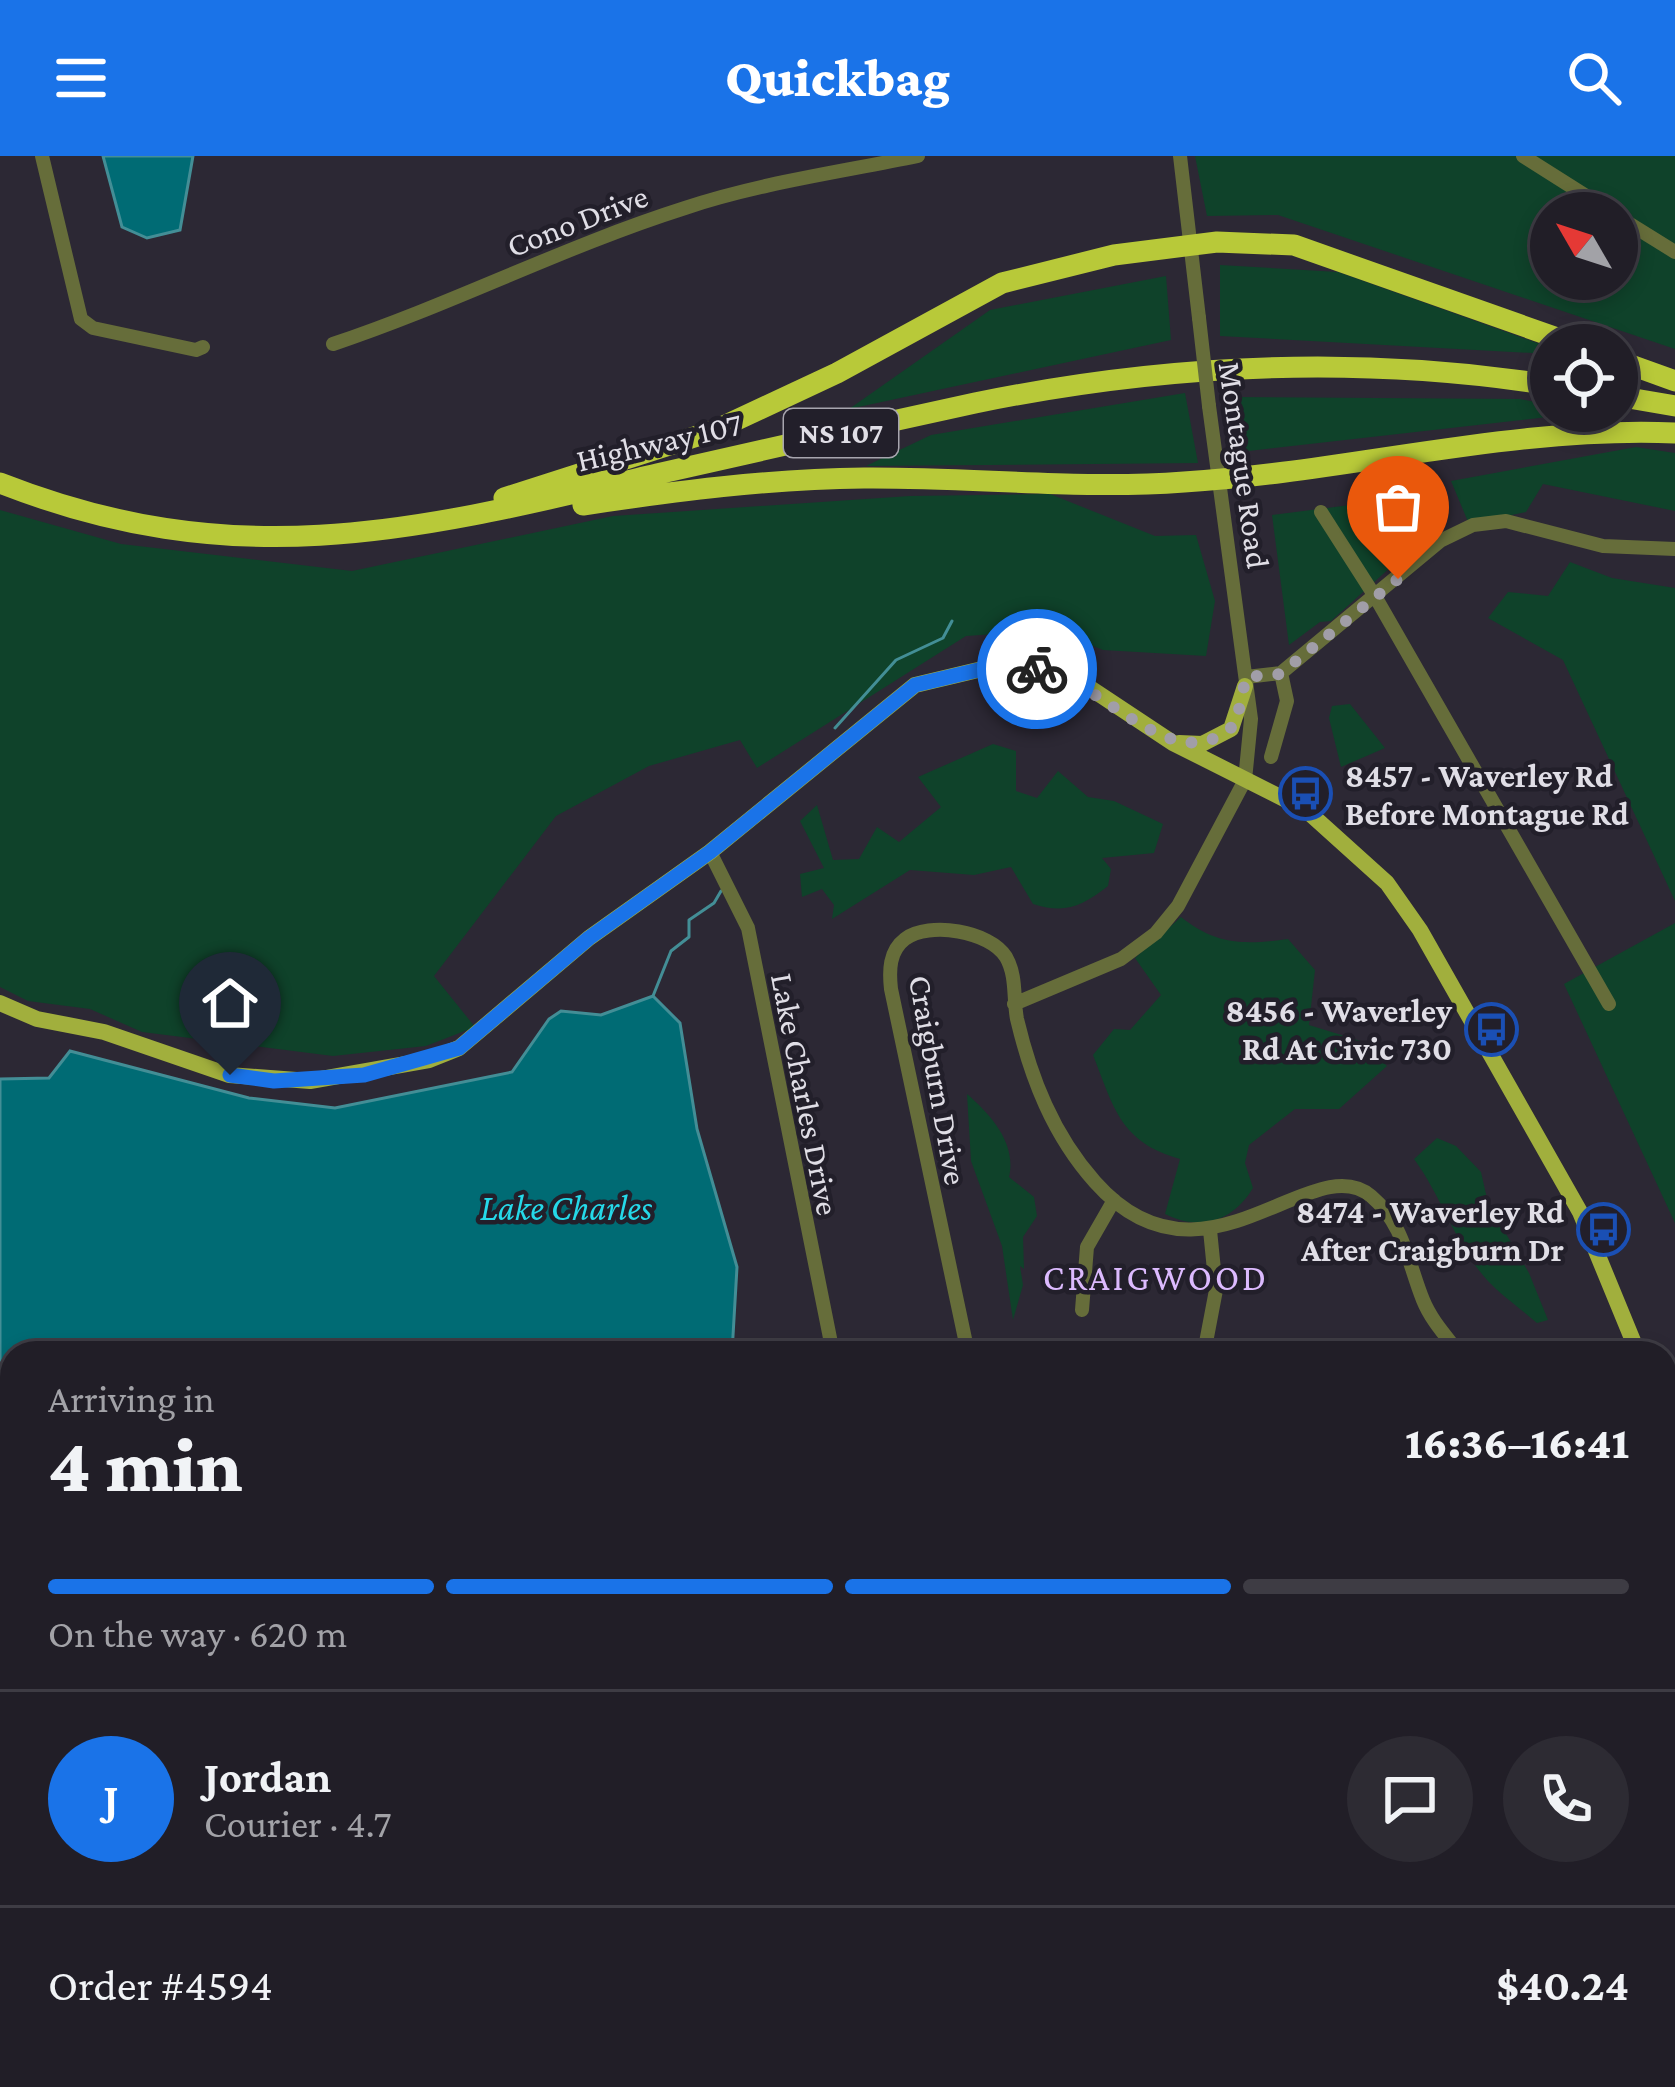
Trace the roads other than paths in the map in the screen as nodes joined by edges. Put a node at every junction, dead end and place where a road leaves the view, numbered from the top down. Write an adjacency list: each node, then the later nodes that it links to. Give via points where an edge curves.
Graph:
1 (42, 156): 11 (street, via 81,319 104,332)
2 (918, 156): 10 (street, Cono Drive, via 686,207)
3 (1180, 156): 7 (street, Montague Road)
4 (1523, 156): 5 (street)
5 (1580, 192)
6 (1638, 229): 8 (street)
7 (1189, 246): 9 (highway, via 1294,244); 18 (street, Montague Road, bridge); 22 (highway, via 1033,271 713,430)
8 (1675, 252)
9 (1530, 328)
10 (333, 344)
11 (203, 346)
12 (1638, 368): 13 (highway)
13 (1675, 381)
14 (1530, 383): 21 (highway, Highway 107 / NS 107, via 1355,366 1166,373 958,407)
15 (1638, 399): 16 (highway)
16 (1675, 406)
17 (1675, 433): 18 (highway, via 1570,434)
18 (1220, 477): 21 (highway, via 1049,486 866,478 722,485); 26 (street, Montague Road)
19 (0, 483): 22 (highway, Highway 107 / NS 107, via 140,524 225,536)
20 (1322, 512): 24 (street)
21 (477, 518): 22 (highway, Highway 107 / NS 107)
22 (364, 536)
23 (1675, 549): 24 (street, via 1603,546 1489,522 1458,530)
24 (1376, 598): 25 (street); 33 (street)
25 (1280, 674): 26 (street); 28 (street, via 1287,701)
26 (1245, 682): 27 (main road, via 1231,729 1202,743); 29 (street, Montague Road, via 1252,729)
27 (1172, 743): 29 (main road); 30 (main road, via 1081,682 999,665 915,685)
28 (1270, 757)
29 (1245, 780): 32 (street, via 1156,933 1121,959); 41 (main road, via 1328,826 1405,905 1580,1212)
30 (710, 852): 31 (main road, via 589,938 459,1048 396,1069 310,1081 229,1075); 37 (street, Lake Charles Drive, via 748,928)
31 (0, 1003)
32 (1014, 1004): 34 (street, Craigburn Drive, via 1047,1110); 38 (street, Craigburn Drive, via 1005,956 984,938 926,931 896,950 891,989)
33 (1609, 1004)
34 (1114, 1200): 35 (street, Craigburn Drive, via 1173,1229); 36 (street, via 1087,1247)
35 (1210, 1230): 39 (street, via 1216,1290); 40 (street, via 1327,1186 1358,1188 1406,1244 1426,1306)
36 (1082, 1310)
37 (831, 1341)
38 (965, 1341)
39 (1206, 1341)
40 (1451, 1341)
41 (1633, 1341)

